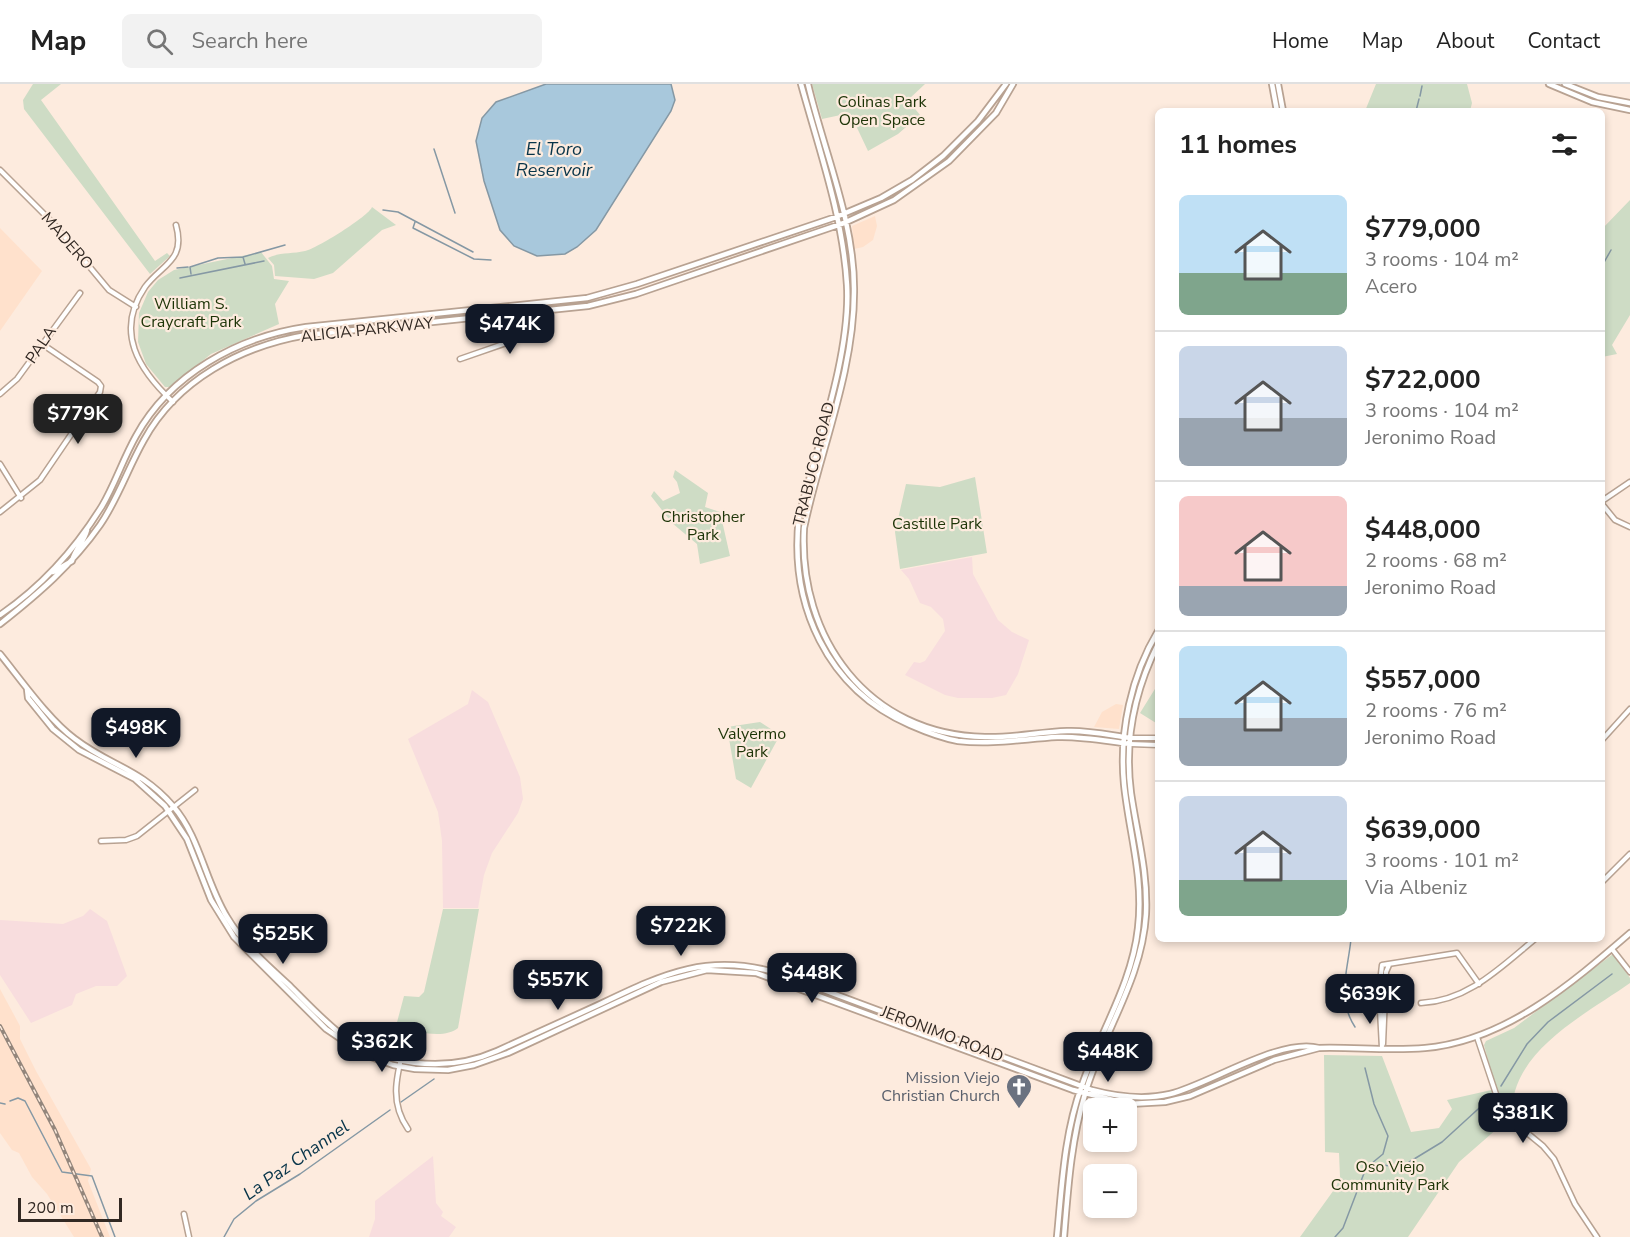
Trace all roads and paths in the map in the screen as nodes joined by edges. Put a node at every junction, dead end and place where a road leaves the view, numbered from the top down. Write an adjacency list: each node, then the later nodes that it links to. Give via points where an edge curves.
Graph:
1 (801, 84): 17 (main road, TRABUCO ROAD)
2 (808, 84): 16 (main road, TRABUCO ROAD)
3 (1006, 84): 14 (main road, ALICIA PARKWAY, via 944,156)
4 (1013, 84): 15 (main road, ALICIA PARKWAY, via 996,113 974,138)
5 (1272, 84): 10 (main road)
6 (1278, 84): 11 (main road)
7 (1550, 84): 12 (main road, via 1592,102)
8 (1565, 84): 9 (main road, via 1598,97)
9 (1630, 103)
10 (1276, 108)
11 (1282, 108)
12 (1630, 110)
13 (0, 170): 24 (street, MADERO, via 109,290)
14 (912, 180): 15 (main road); 16 (main road, ALICIA PARKWAY)
15 (916, 186): 18 (main road, ALICIA PARKWAY)
16 (842, 215): 17 (main road, ALICIA PARKWAY); 18 (main road, TRABUCO ROAD)
17 (836, 217): 18 (main road, TRABUCO ROAD); 20 (main road, ALICIA PARKWAY)
18 (841, 224): 21 (main road, ALICIA PARKWAY); 51 (main road, TRABUCO ROAD, via 854,290 854,312 846,361 804,528 804,576 816,619 854,680 895,712 928,727 973,736)
19 (176, 225): 24 (street, via 175,255 145,288)
20 (662, 276): 21 (main road); 23 (main road, ALICIA PARKWAY, via 612,292)
21 (665, 284): 26 (main road, ALICIA PARKWAY, via 588,306)
22 (80, 293): 29 (street, PALA)
23 (549, 302): 25 (main road, ALICIA PARKWAY); 26 (main road)
24 (136, 307): 32 (street, via 131,324 133,347 150,380)
25 (484, 309): 26 (main road); 27 (main road, ALICIA PARKWAY)
26 (511, 314): 28 (main road, ALICIA PARKWAY); 30 (street, via 512,341)
27 (287, 330): 28 (main road); 32 (main road, ALICIA PARKWAY, via 225,352)
28 (289, 338): 33 (main road, ALICIA PARKWAY, via 229,359)
29 (42, 344): 31 (street, PALA, via 17,380); 36 (street, via 101,386 48,470)
30 (460, 359)
31 (0, 394)
32 (167, 397): 33 (street); 40 (main road, ALICIA PARKWAY, via 137,435)
33 (172, 402): 42 (main road, ALICIA PARKWAY, via 144,440 100,524)
34 (0, 464): 36 (street)
35 (1630, 482): 37 (street)
36 (21, 498): 39 (street)
37 (1605, 501)
38 (1605, 507): 41 (street, via 1615,520)
39 (0, 512)
40 (89, 525): 42 (main road); 43 (main road, ALICIA PARKWAY)
41 (1630, 527)
42 (72, 561): 43 (main road); 45 (main road, ALICIA PARKWAY, via 56,579)
43 (49, 574): 44 (main road, ALICIA PARKWAY)
44 (0, 615)
45 (0, 624)
46 (1155, 638): 52 (main road, via 1135,682)
47 (1155, 651): 52 (main road, via 1139,689)
48 (0, 654): 49 (main road, JERONIMO ROAD)
49 (27, 688): 58 (main road, JERONIMO ROAD, via 76,741 152,783); 59 (main road, JERONIMO ROAD, via 28,698 53,729 79,750 135,779)
50 (1630, 709): 53 (street)
51 (1057, 734): 52 (main road, TRABUCO ROAD, via 1083,731); 55 (main road, TRABUCO ROAD)
52 (1127, 737): 54 (street); 55 (main road)
53 (1605, 737)
54 (1155, 738)
55 (1127, 744): 56 (street); 77 (main road, via 1124,783 1142,873 1139,919 1132,961)
56 (1155, 745)
57 (195, 790): 58 (street)
58 (174, 807): 59 (street); 75 (main road, JERONIMO ROAD, via 195,843 217,900 246,943 338,1031 362,1047)
59 (169, 811): 60 (street, via 137,836); 76 (main road, JERONIMO ROAD, via 187,839 218,913 250,956 338,1038 363,1054)
60 (100, 841)
61 (1630, 854): 62 (street)
62 (1605, 879)
63 (1630, 933): 65 (main road, JERONIMO ROAD)
64 (1531, 942): 70 (street)
65 (1612, 949): 67 (street); 73 (main road, JERONIMO ROAD, via 1519,1018)
66 (1389, 964): 68 (street, via 1380,968); 69 (street); 70 (street, via 1458,953)
67 (1630, 972)
68 (1379, 984): 69 (street); 74 (street)
69 (1386, 984): 74 (street)
70 (1479, 984): 71 (street, via 1456,996)
71 (1421, 1003)
72 (407, 1033): 75 (street)
73 (1477, 1037): 74 (main road, JERONIMO ROAD, via 1425,1048); 83 (street, via 1498,1100 1515,1123 1554,1159 1579,1212)
74 (1382, 1048): 77 (main road, JERONIMO ROAD, via 1307,1045 1168,1095 1124,1097)
75 (401, 1061): 76 (street); 77 (main road, JERONIMO ROAD, via 444,1064 477,1058 660,976 695,966 736,964 781,974)
76 (400, 1067): 77 (main road, JERONIMO ROAD, via 441,1070 483,1063 661,982 696,972 724,970 776,978); 78 (street, via 395,1101)
77 (1083, 1090): 81 (main road, via 1066,1143); 82 (main road, via 1072,1144)
78 (408, 1129)
79 (184, 1214): 80 (street)
80 (189, 1237)
81 (1057, 1237)
82 (1064, 1237)
83 (1597, 1237)

